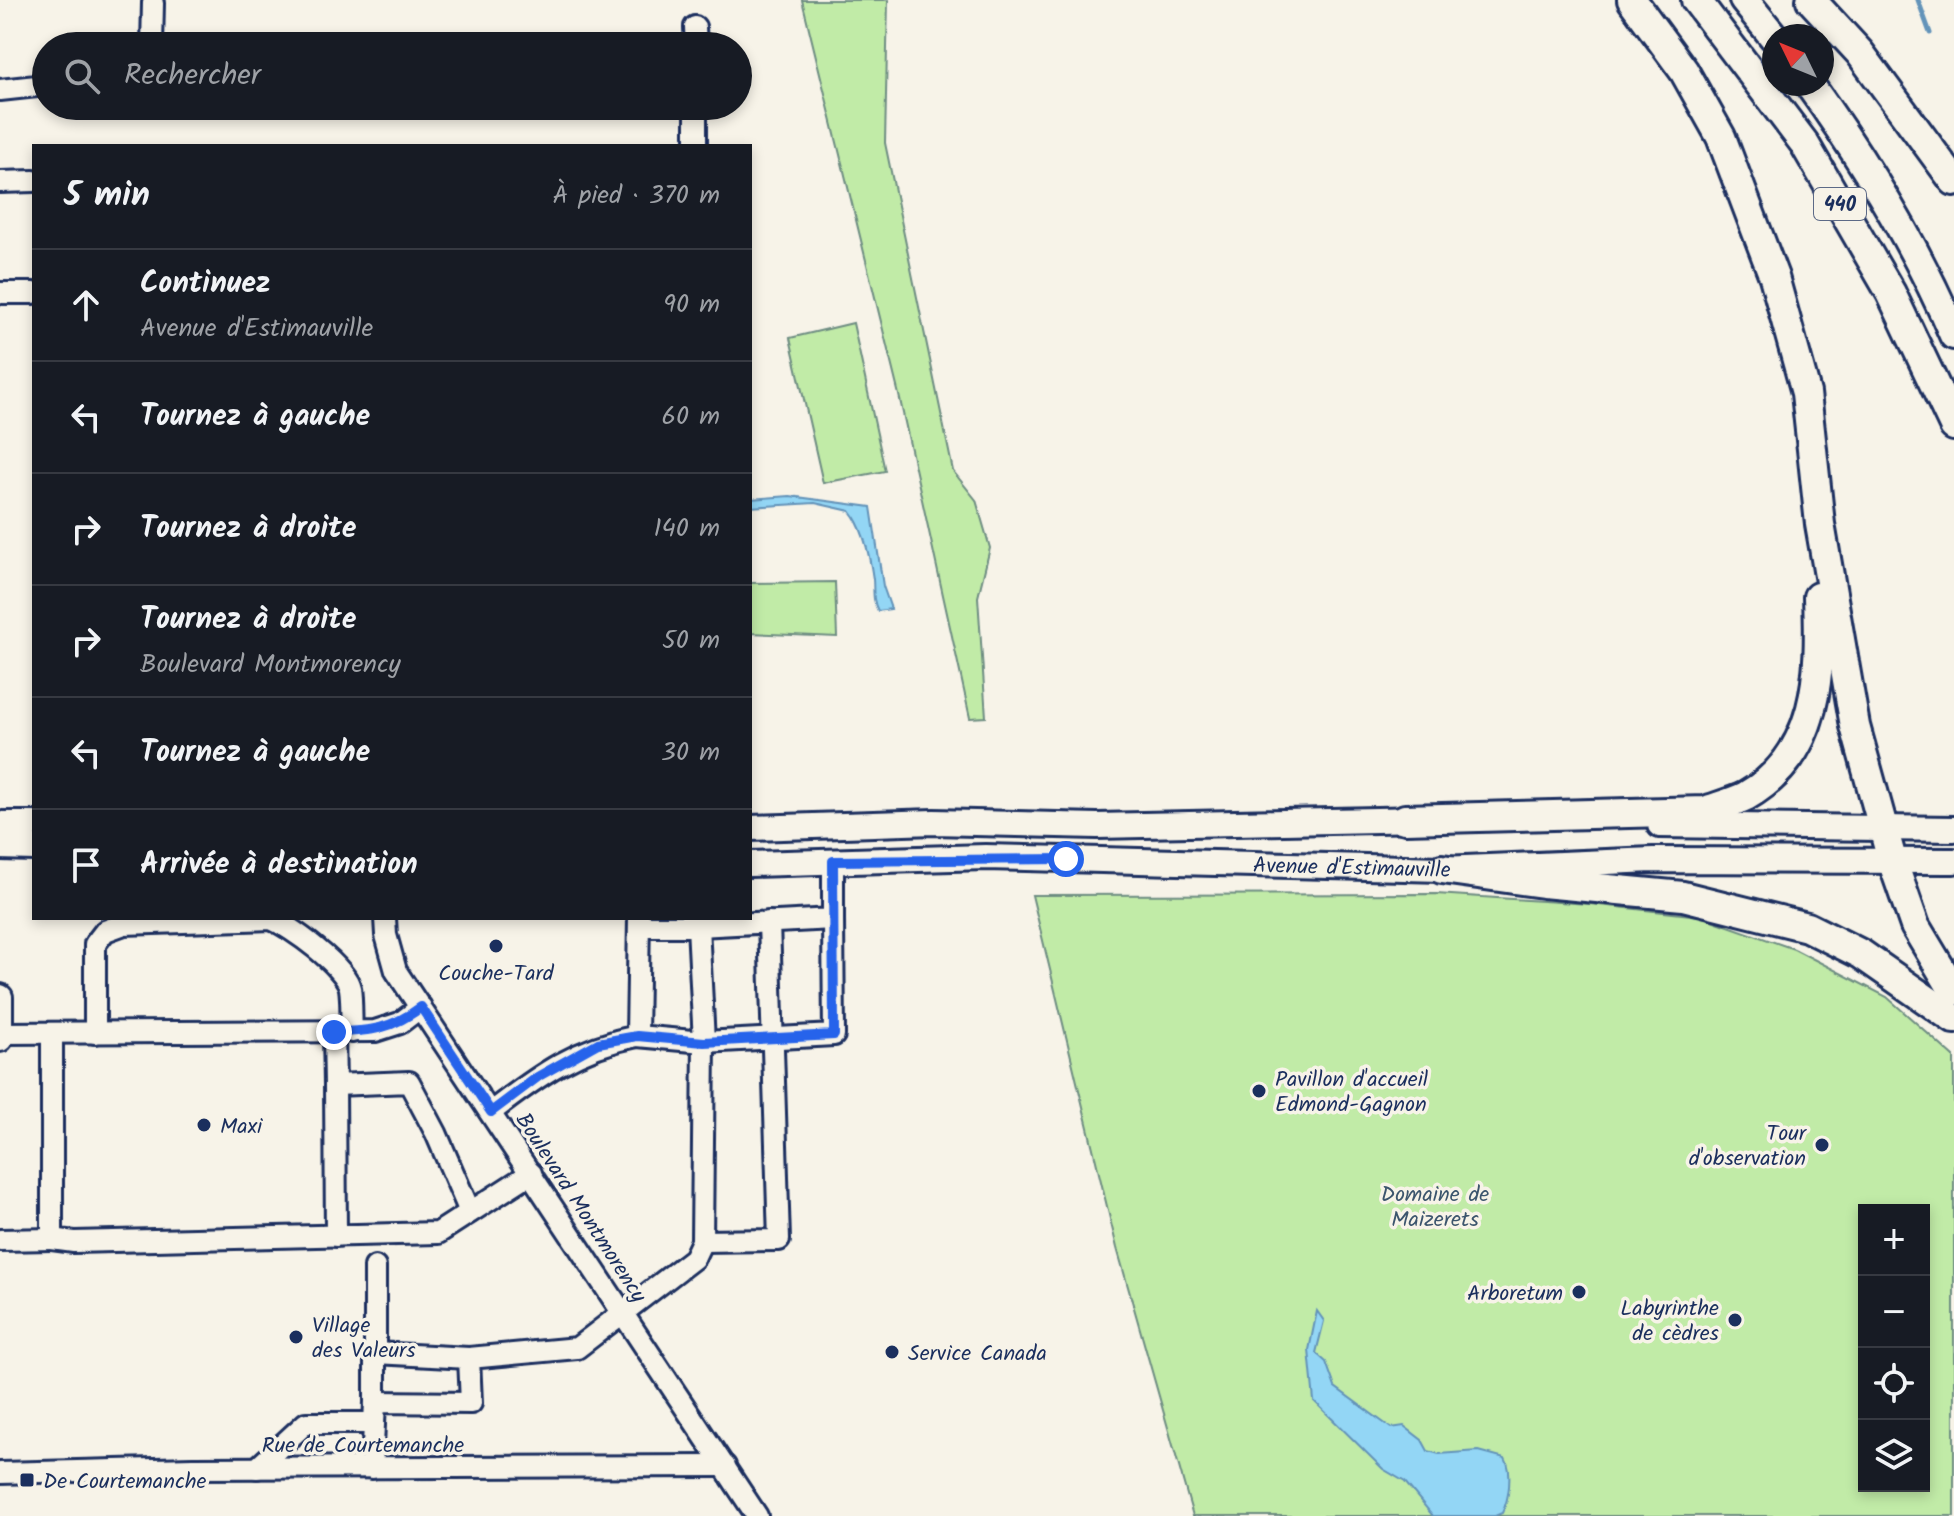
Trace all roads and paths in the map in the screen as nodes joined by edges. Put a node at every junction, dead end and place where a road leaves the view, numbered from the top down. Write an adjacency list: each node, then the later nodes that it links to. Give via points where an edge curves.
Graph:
1 (1632, 0): 20 (highway, via 1684,71 1721,137 1751,208 1806,393)
2 (1696, 0): 19 (highway, 440, via 1804,143 1891,293)
3 (1744, 0): 6 (highway)
4 (1811, 0): 14 (highway, via 1860,53)
5 (153, 3): 7 (street)
6 (1763, 24)
7 (152, 32)
8 (32, 87): 9 (street)
9 (0, 90)
10 (1817, 96): 18 (highway, 440, via 1888,205)
11 (696, 120): 12 (street)
12 (696, 144)
13 (32, 181): 15 (street)
14 (1954, 181)
15 (0, 182)
16 (0, 293): 17 (street)
17 (32, 293)
18 (1954, 335)
19 (1954, 426)
20 (1820, 524): 21 (highway, via 1814,700 1803,740 1778,771 1746,796 1705,811); 25 (highway, via 1855,726)
21 (1405, 819): 24 (main road, Avenue d'Estimauville); 25 (main road, Avenue d'Estimauville)
22 (0, 824): 23 (main road)
23 (32, 824)
24 (752, 828)
25 (1884, 828): 26 (main road, Avenue d'Estimauville); 29 (highway)
26 (1954, 829)
27 (0, 847): 28 (main road)
28 (32, 848)
29 (1892, 860): 31 (main road, Avenue d'Estimauville); 33 (main road, Avenue d'Estimauville, via 1653,860); 41 (highway, via 1915,926)
30 (833, 861): 32 (main road, Avenue d'Estimauville); 33 (main road, Avenue d'Estimauville, via 985,857); 34 (street)
31 (1954, 861)
32 (752, 864)
33 (1442, 869): 44 (highway, via 1683,896 1807,927 1861,954)
34 (833, 919): 39 (street); 51 (street, via 834,1035)
35 (242, 920): 48 (street, via 124,924 105,931 95,944)
36 (274, 920): 45 (street, via 328,959 349,984)
37 (385, 920): 43 (street, Boulevard Montmorency, via 396,971)
38 (639, 922): 40 (street); 49 (street)
39 (769, 922): 40 (street); 51 (street)
40 (698, 926): 52 (street)
41 (1954, 991)
42 (0, 997): 46 (main road)
43 (421, 1007): 45 (street, via 400,1023 375,1031); 54 (street, Boulevard Montmorency)
44 (1954, 1019)
45 (343, 1032): 48 (street); 53 (street)
46 (0, 1033): 47 (street); 50 (main road)
47 (52, 1033): 48 (street); 58 (street)
48 (95, 1033)
49 (637, 1036): 52 (street); 54 (street, via 598,1043 539,1076)
50 (0, 1039)
51 (775, 1041): 52 (street); 60 (street, via 779,1240)
52 (704, 1042): 60 (street)
53 (335, 1085): 56 (street, via 409,1082); 57 (street)
54 (491, 1112): 55 (street, Boulevard Montmorency)
55 (531, 1173): 56 (street); 62 (street, Boulevard Montmorency)
56 (470, 1212): 57 (street, via 438,1233)
57 (336, 1236): 58 (street)
58 (52, 1239): 59 (street)
59 (0, 1240)
60 (702, 1241): 62 (street, via 694,1258)
61 (375, 1267): 63 (street)
62 (622, 1311): 64 (street, via 577,1348); 66 (street, Boulevard Montmorency)
63 (375, 1353): 64 (street); 65 (street)
64 (469, 1358): 65 (street, via 471,1403)
65 (375, 1412): 67 (street, via 306,1423); 68 (street)
66 (725, 1466): 68 (street, Rue de Courtemanche); 70 (street, Boulevard Montmorency)
67 (257, 1468): 68 (street, Rue de Courtemanche); 69 (street, Rue de Courtemanche)
68 (372, 1468)
69 (0, 1473)
70 (757, 1516)

